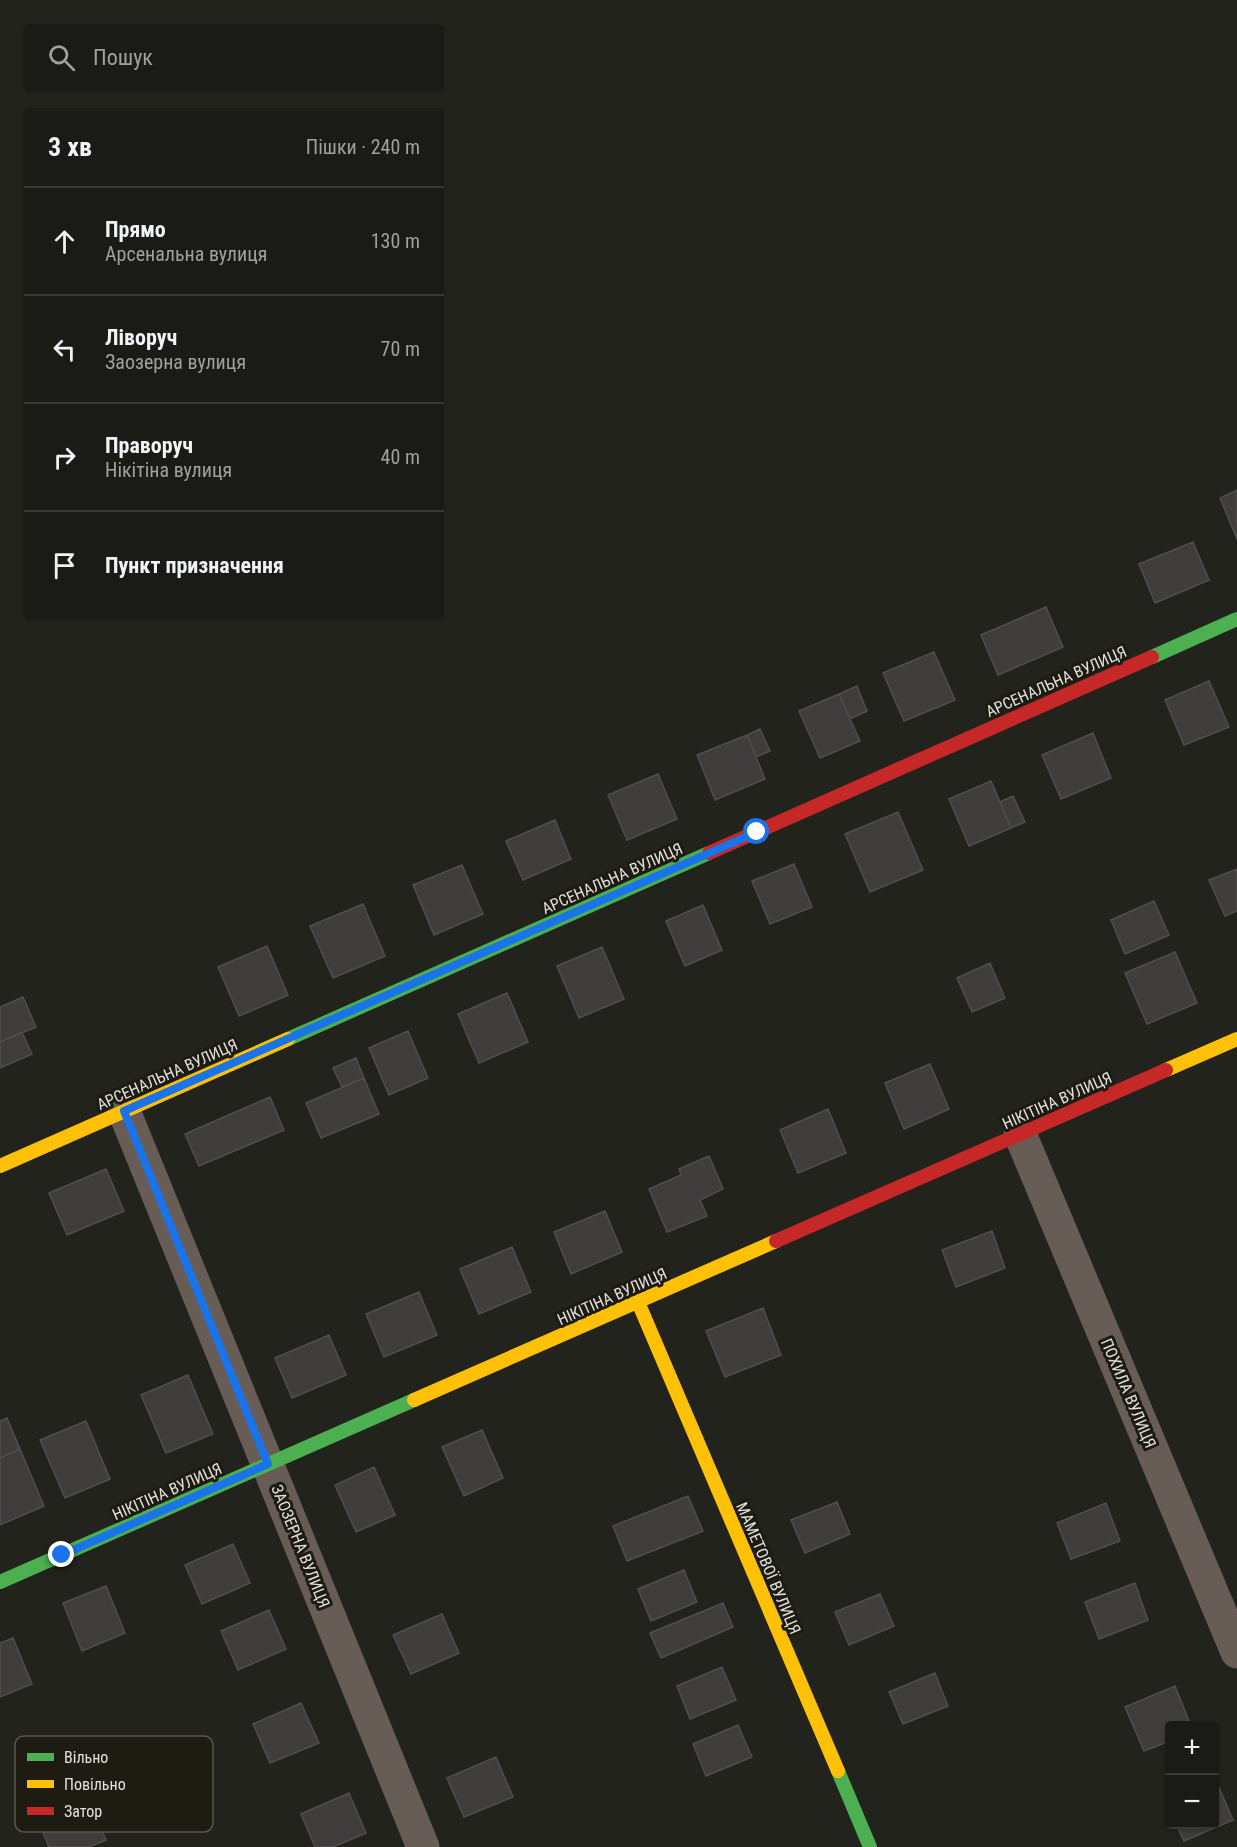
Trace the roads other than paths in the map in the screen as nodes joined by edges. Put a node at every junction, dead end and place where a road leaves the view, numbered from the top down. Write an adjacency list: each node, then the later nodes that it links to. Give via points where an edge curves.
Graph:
1 (1237, 620): 3 (street, АРСЕНАЛЬНА ВУЛИЦЯ)
2 (1237, 1039): 4 (street, НІКІТІНА ВУЛИЦЯ)
3 (124, 1111): 5 (street, АРСЕНАЛЬНА ВУЛИЦЯ); 7 (street, ЗАОЗЕРНА ВУЛИЦЯ)
4 (1020, 1134): 6 (street, НІКІТІНА ВУЛИЦЯ); 9 (street, ПОХИЛА ВУЛИЦЯ)
5 (0, 1166)
6 (638, 1302): 7 (street, НІКІТІНА ВУЛИЦЯ); 11 (street, МАМЕТОВОЇ ВУЛИЦЯ)
7 (268, 1464): 8 (street, НІКІТІНА ВУЛИЦЯ); 10 (street, ЗАОЗЕРНА ВУЛИЦЯ)
8 (0, 1582)
9 (1237, 1652)
10 (423, 1847)
11 (870, 1847)

